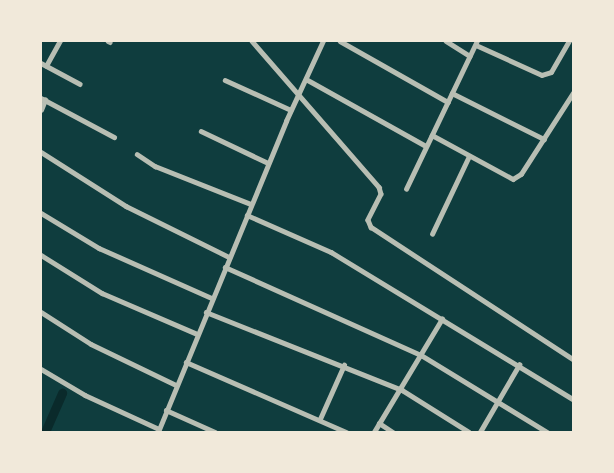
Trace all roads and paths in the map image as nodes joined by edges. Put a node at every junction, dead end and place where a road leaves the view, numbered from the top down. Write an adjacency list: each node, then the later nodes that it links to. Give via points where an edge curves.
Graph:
1 (60, 41): 11 (street)
2 (252, 41): 17 (street)
3 (324, 41): 12 (street)
4 (340, 41): 19 (street)
5 (446, 41): 9 (street)
6 (569, 41): 7 (street, via 551,72 542,75); 8 (street)
7 (477, 43): 9 (street)
8 (573, 44)
9 (470, 56): 15 (street)
10 (41, 63): 11 (street)
11 (46, 66): 14 (street)
12 (306, 79): 17 (street); 26 (street)
13 (225, 80): 21 (street)
14 (80, 84)
15 (452, 93): 19 (street); 25 (street)
16 (573, 93): 25 (street)
17 (298, 95): 21 (street); 45 (street, via 379,187 381,194 368,220 371,227)
18 (43, 99): 20 (street); 24 (street)
19 (448, 102): 23 (street)
20 (41, 110)
21 (291, 110): 30 (street)
22 (201, 132): 30 (street)
23 (432, 135): 26 (street); 29 (street)
24 (114, 137)
25 (544, 139): 29 (street, via 521,174 513,179)
26 (426, 146): 31 (street)
27 (41, 152): 37 (street, via 126,206)
28 (137, 154): 32 (street, via 156,166)
29 (469, 156): 35 (street)
30 (268, 163): 32 (street)
31 (406, 189)
32 (251, 204): 34 (street)
33 (41, 213): 39 (street, via 120,257)
34 (247, 215): 37 (street); 42 (street, via 331,252)
35 (432, 234)
36 (41, 256): 43 (street, via 102,292)
37 (229, 257): 38 (street)
38 (225, 267): 39 (street); 44 (street)
39 (212, 298): 41 (street)
40 (41, 312): 50 (street, via 91,344)
41 (206, 312): 43 (street); 47 (street)
42 (442, 319): 44 (street); 48 (street)
43 (197, 334): 46 (street)
44 (421, 355): 51 (street); 53 (street)
45 (573, 359)
46 (186, 362): 50 (street); 55 (street)
47 (344, 365): 51 (street); 55 (street)
48 (519, 365): 52 (street); 53 (street)
49 (41, 369): 57 (street, via 85,395)
50 (176, 385): 54 (street)
51 (402, 390): 56 (street); 62 (street)
52 (573, 399)
53 (498, 401): 63 (street); 64 (street)
54 (166, 410): 57 (street); 58 (street)
55 (320, 419): 59 (street)
56 (379, 423): 60 (street); 61 (street)
57 (159, 430)
58 (215, 432)
59 (346, 432)
60 (374, 432)
61 (393, 432)
62 (469, 432)
63 (480, 432)
64 (548, 432)

